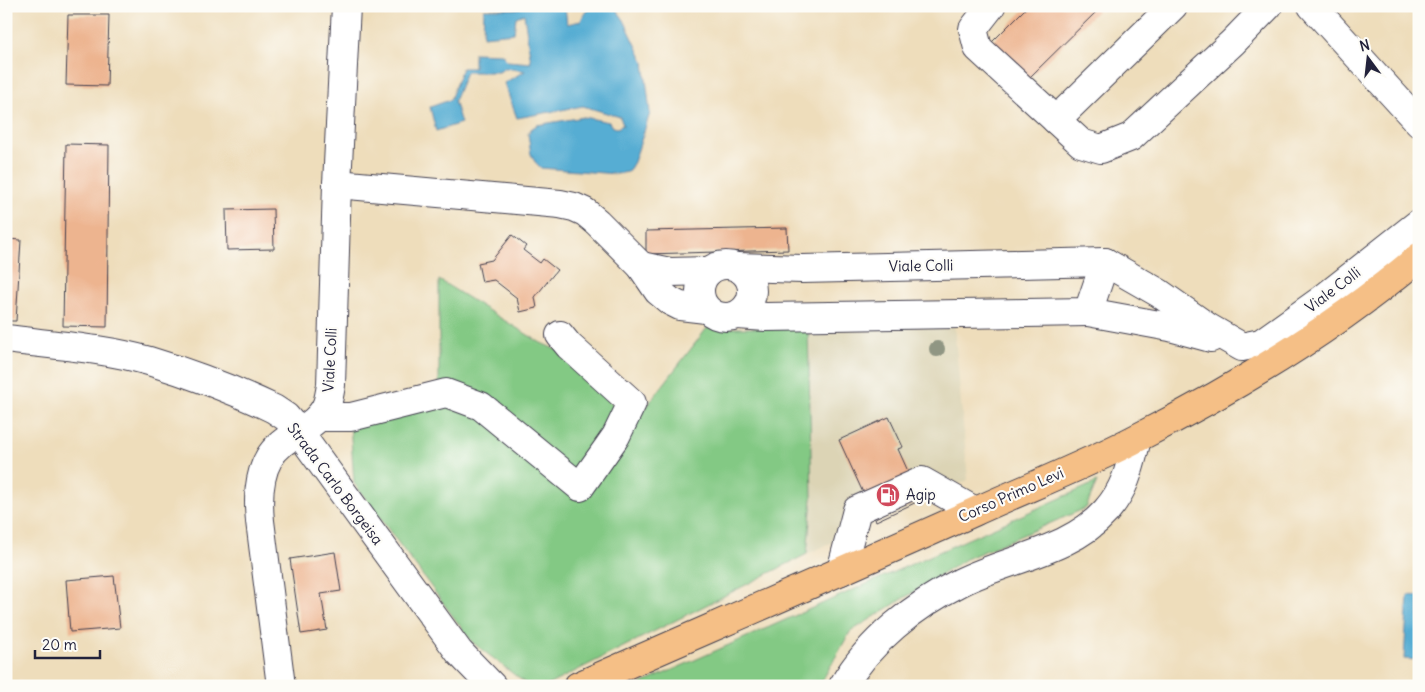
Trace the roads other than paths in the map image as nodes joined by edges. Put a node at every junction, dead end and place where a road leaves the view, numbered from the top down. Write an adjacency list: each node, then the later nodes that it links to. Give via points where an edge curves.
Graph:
1 (346, 6): 8 (street, Viale Colli)
2 (991, 6): 6 (street, via 973,29 978,48)
3 (1173, 6): 6 (street)
4 (1268, 6): 6 (street, via 1131,137 1101,149 1082,143)
5 (1312, 6): 7 (street)
6 (1056, 120)
7 (1419, 123)
8 (337, 184): 12 (street, via 574,207 586,212); 21 (street, Viale Colli, via 331,385 327,404)
9 (1419, 223): 20 (street, Viale Colli, via 1261,343)
10 (1419, 257): 22 (main road, Corso Primo Levi, via 1258,372)
11 (1105, 262): 13 (street, Viale Colli); 16 (street); 20 (street)
12 (641, 266): 14 (street, via 670,272); 15 (street, via 658,291 670,301 680,306)
13 (737, 267): 14 (street, via 722,265); 17 (street, via 744,272 752,287 749,303)
14 (709, 271): 15 (street, via 703,277 699,294)
15 (706, 309): 17 (street, via 721,317)
16 (1088, 312): 17 (street); 20 (street, via 1170,327)
17 (738, 315)
18 (560, 335): 21 (street, via 632,404 616,436 580,487 481,406 446,393)
19 (6, 339): 21 (street, Strada Carlo Borgeisa, via 148,361)
20 (1242, 347)
21 (309, 424): 25 (street, Viale Colli, via 268,458 258,500); 26 (street, Strada Carlo Borgeisa, via 459,652)
22 (1137, 438): 23 (main road, Corso Primo Levi); 28 (street, via 1124,487 1106,511 1084,531 962,582 915,609 879,640)
23 (975, 511): 24 (main road, Corso Primo Levi); 24 (street, via 922,481 857,510)
24 (841, 571): 27 (main road, Corso Primo Levi)
25 (281, 686)
26 (492, 686)
27 (578, 686)
28 (843, 686)

